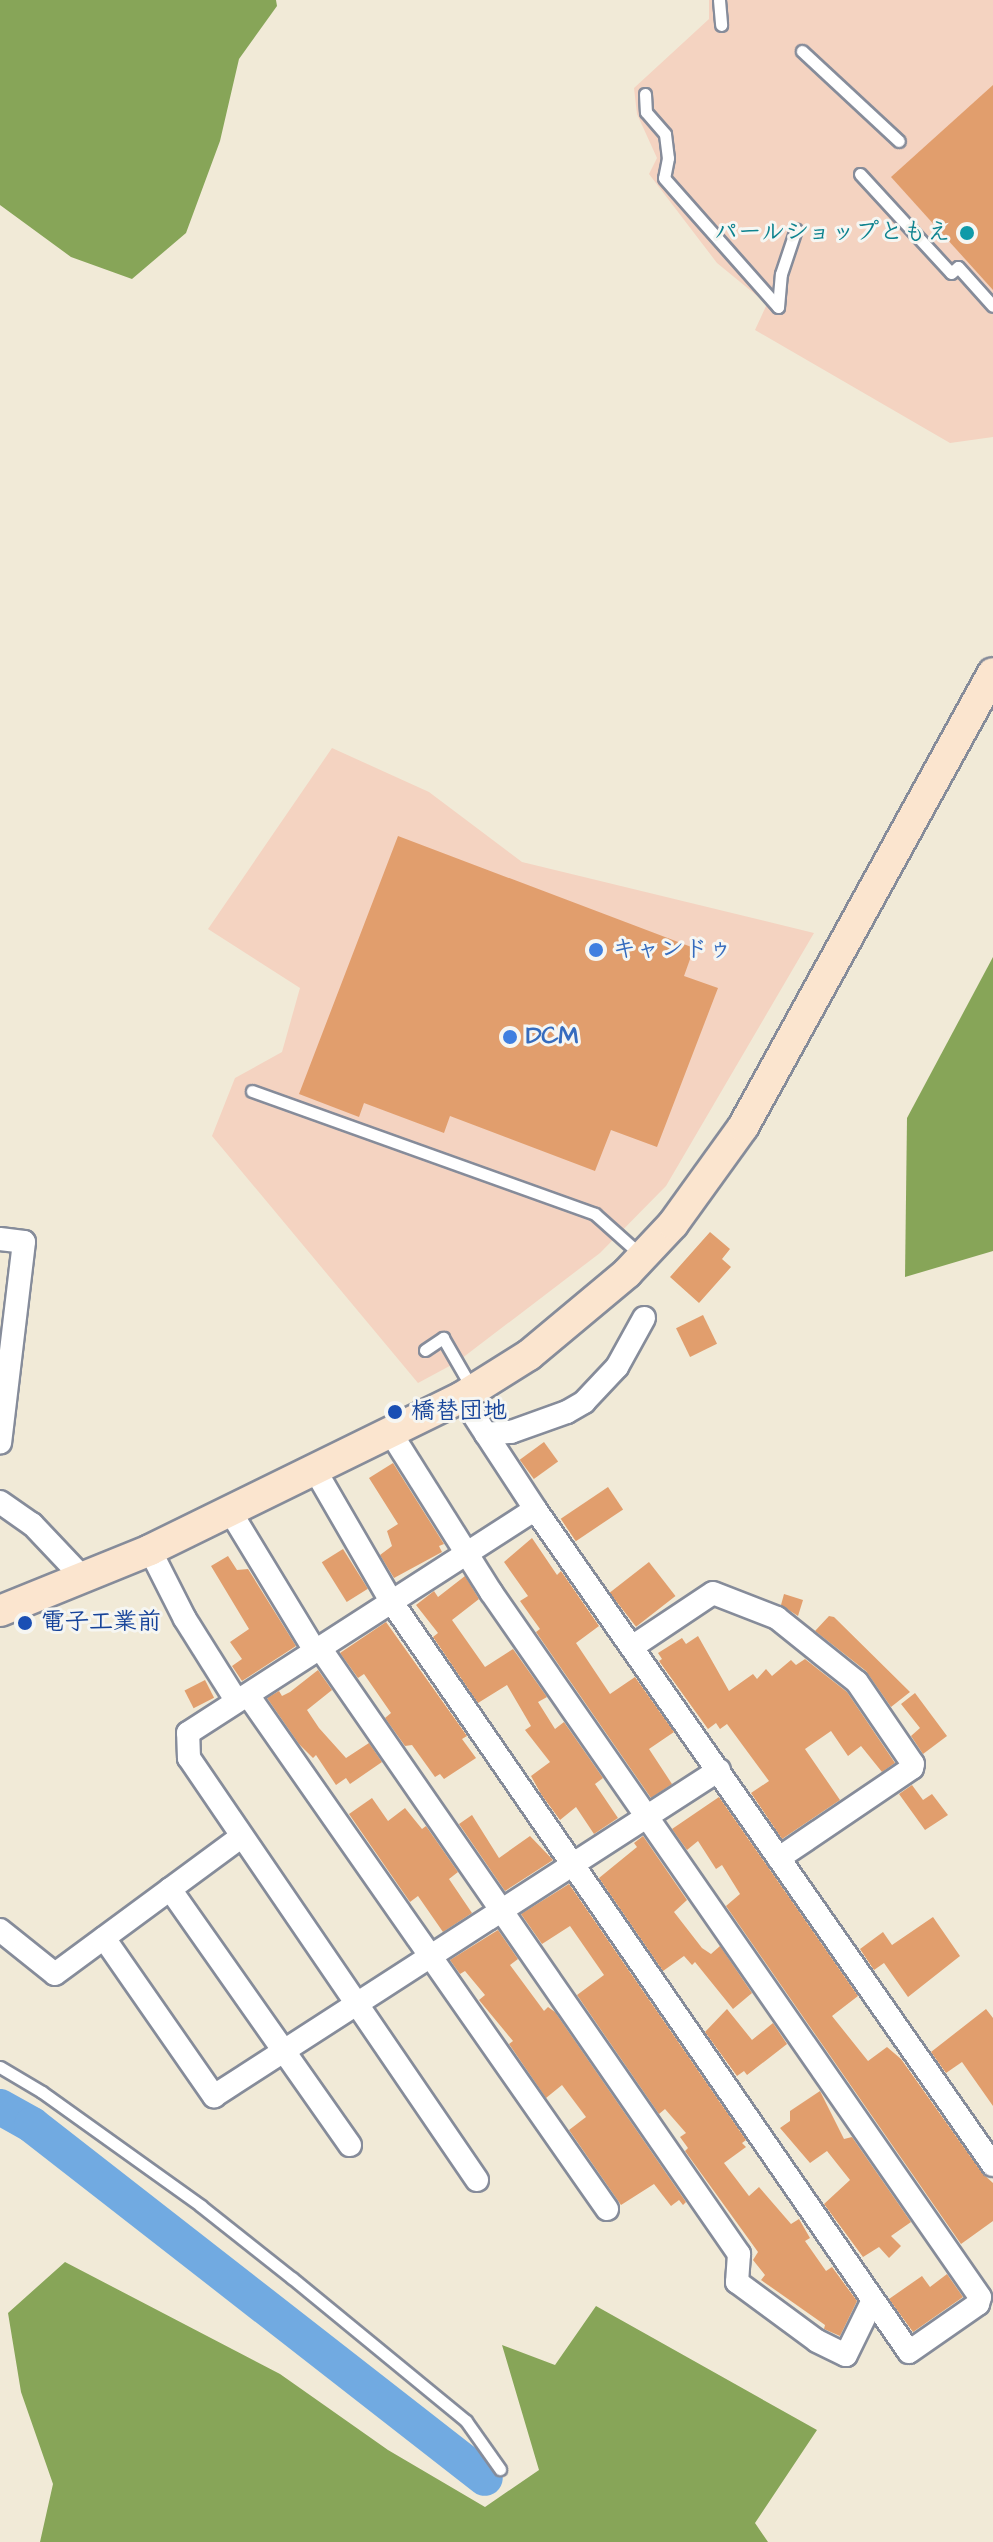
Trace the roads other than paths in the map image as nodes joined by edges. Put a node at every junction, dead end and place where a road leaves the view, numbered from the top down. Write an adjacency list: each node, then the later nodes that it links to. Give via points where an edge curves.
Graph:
1 (719, 0): 2 (lane)
2 (721, 25)
3 (802, 51): 5 (lane)
4 (645, 94): 7 (lane, via 646,112 665,134 664,178 778,307 781,274)
5 (899, 141)
6 (860, 174): 8 (lane, via 951,273 958,267)
7 (796, 229)
8 (993, 306)
9 (993, 673): 12 (street, via 743,1127 690,1203)
10 (252, 1091): 12 (lane, via 595,1214)
11 (0, 1239): 18 (street, via 24,1242)
12 (642, 1257): 15 (street, via 582,1313)
13 (644, 1318): 17 (street, via 617,1367 584,1402 511,1432)
14 (425, 1350): 15 (lane, via 443,1338)
15 (468, 1394): 16 (street); 17 (street)
16 (391, 1433): 19 (street); 24 (street)
17 (486, 1434): 21 (street)
18 (0, 1443)
19 (315, 1470): 22 (street); 26 (street)
20 (0, 1502): 25 (street, via 32,1524)
21 (535, 1509): 24 (street); 28 (street)
22 (230, 1511): 23 (street); 29 (street)
23 (150, 1550): 25 (street); 30 (street, via 185,1619)
24 (466, 1554): 26 (street); 32 (street)
25 (83, 1578): 27 (street)
26 (391, 1601): 29 (street); 35 (street)
27 (0, 1611)
28 (632, 1647): 31 (street); 34 (street, via 713,1593 777,1618 857,1682 912,1768)
29 (317, 1650): 30 (street); 37 (street)
30 (242, 1698): 33 (street, via 188,1733 189,1758); 40 (street)
31 (719, 1770): 32 (street); 34 (street)
32 (648, 1816): 35 (street); 48 (street)
33 (242, 1836): 36 (street); 41 (street)
34 (779, 1858): 45 (street)
35 (573, 1864): 37 (street); 49 (street)
36 (170, 1889): 39 (street); 42 (street)
37 (500, 1908): 40 (street); 49 (street, via 739,2254 737,2282 817,2341 846,2355)
38 (0, 1930): 39 (street, via 55,1974)
39 (104, 1938): 42 (street, via 214,2096)
40 (431, 1956): 41 (street); 47 (street)
41 (357, 2004): 42 (street); 46 (street)
42 (284, 2051): 44 (street)
43 (0, 2067): 50 (lane, via 201,2206 269,2260 466,2421)
44 (350, 2145)
45 (993, 2165)
46 (477, 2180)
47 (607, 2209)
48 (985, 2287): 49 (street, via 978,2304 909,2352)
49 (873, 2300)
50 (500, 2469)

